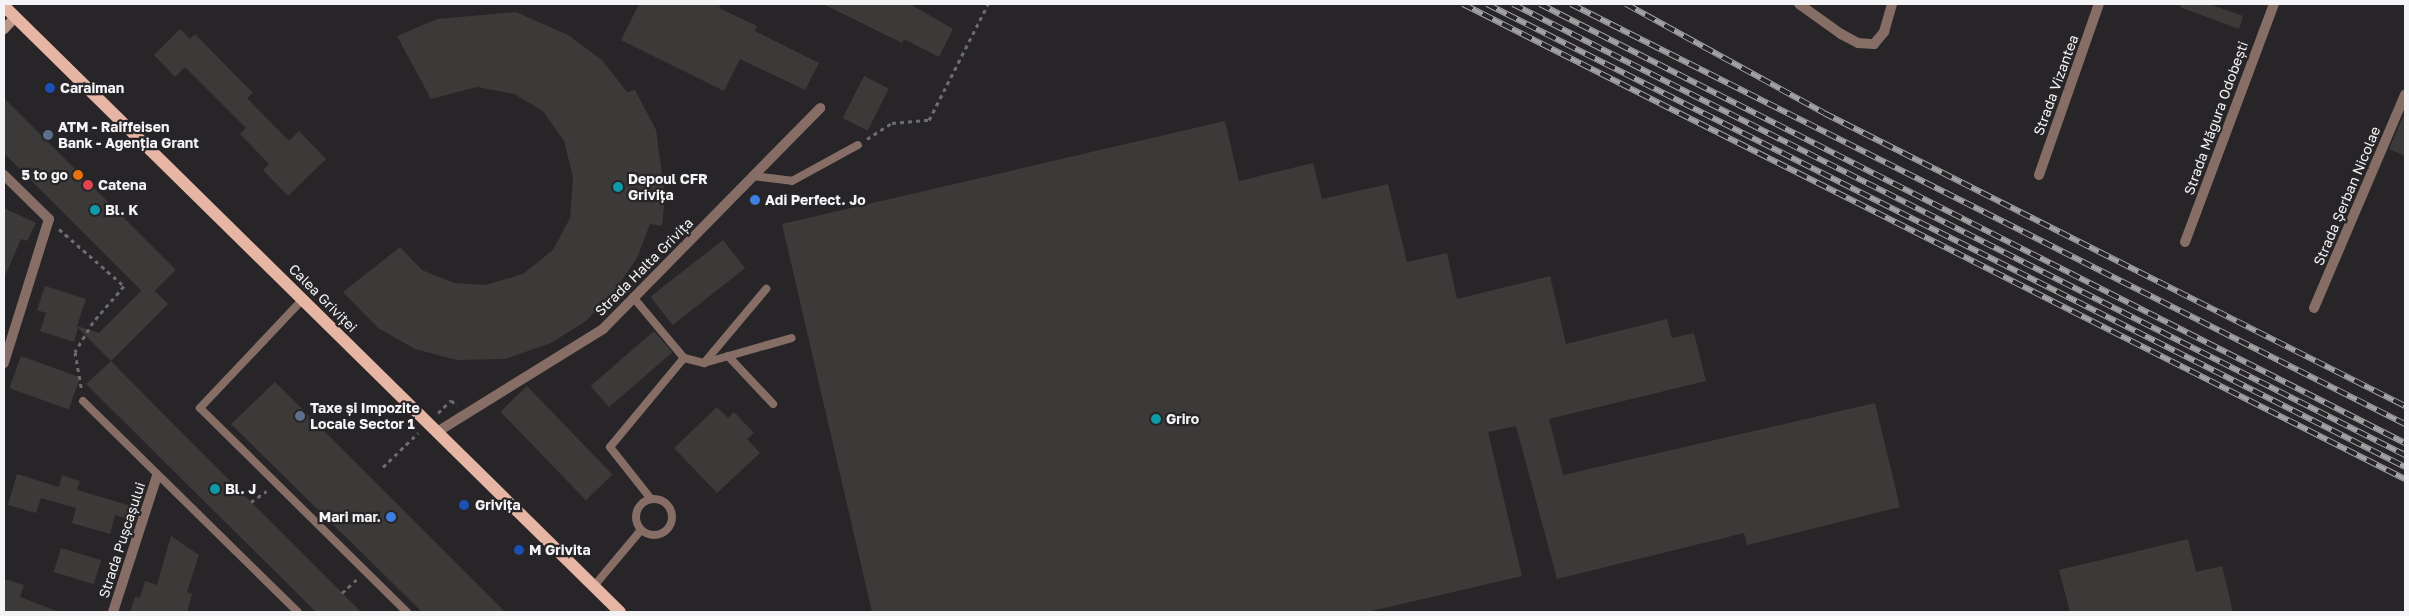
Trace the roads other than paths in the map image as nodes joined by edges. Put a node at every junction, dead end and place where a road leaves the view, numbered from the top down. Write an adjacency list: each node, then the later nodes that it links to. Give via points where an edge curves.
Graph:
1 (1799, 4): 2 (street, via 1849,39 1874,44 1884,32)
2 (1892, 4)
3 (2099, 4): 12 (street, Strada Vizantea)
4 (2274, 4): 14 (street, Strada Măgura Odobești)
5 (4, 6): 6 (main road, Calea Griviței)
6 (15, 17): 7 (street); 17 (main road, Calea Griviței)
7 (4, 29)
8 (2405, 95): 18 (street, Strada Șerban Nicolae)
9 (820, 108): 13 (street, Strada Halta Grivița)
10 (858, 145): 13 (lane, via 792,181)
11 (4, 175): 23 (street, via 48,219)
12 (2039, 175)
13 (753, 176): 16 (street, Strada Halta Grivița)
14 (2185, 242)
15 (766, 289): 22 (lane)
16 (633, 297): 21 (lane); 26 (street, Strada Halta Grivița, via 602,329)
17 (303, 299): 26 (main road, Calea Griviței); 33 (lane, via 200,408)
18 (2314, 308)
19 (792, 338): 20 (lane)
20 (728, 356): 22 (lane); 25 (lane)
21 (684, 358): 22 (lane); 28 (lane, via 610,448)
22 (704, 362)
23 (4, 364)
24 (83, 401): 27 (lane)
25 (773, 404)
26 (437, 432): 30 (main road, Calea Griviței)
27 (157, 476): 31 (street, Strada Pușcașului); 32 (lane)
28 (652, 499): 29 (lane, via 638,509 636,521); 29 (lane, via 661,500 669,508 670,526 660,534)
29 (641, 530): 30 (lane)
30 (594, 586): 34 (main road, Calea Griviței)
31 (114, 612)
32 (298, 612)
33 (407, 612)
34 (620, 612)

